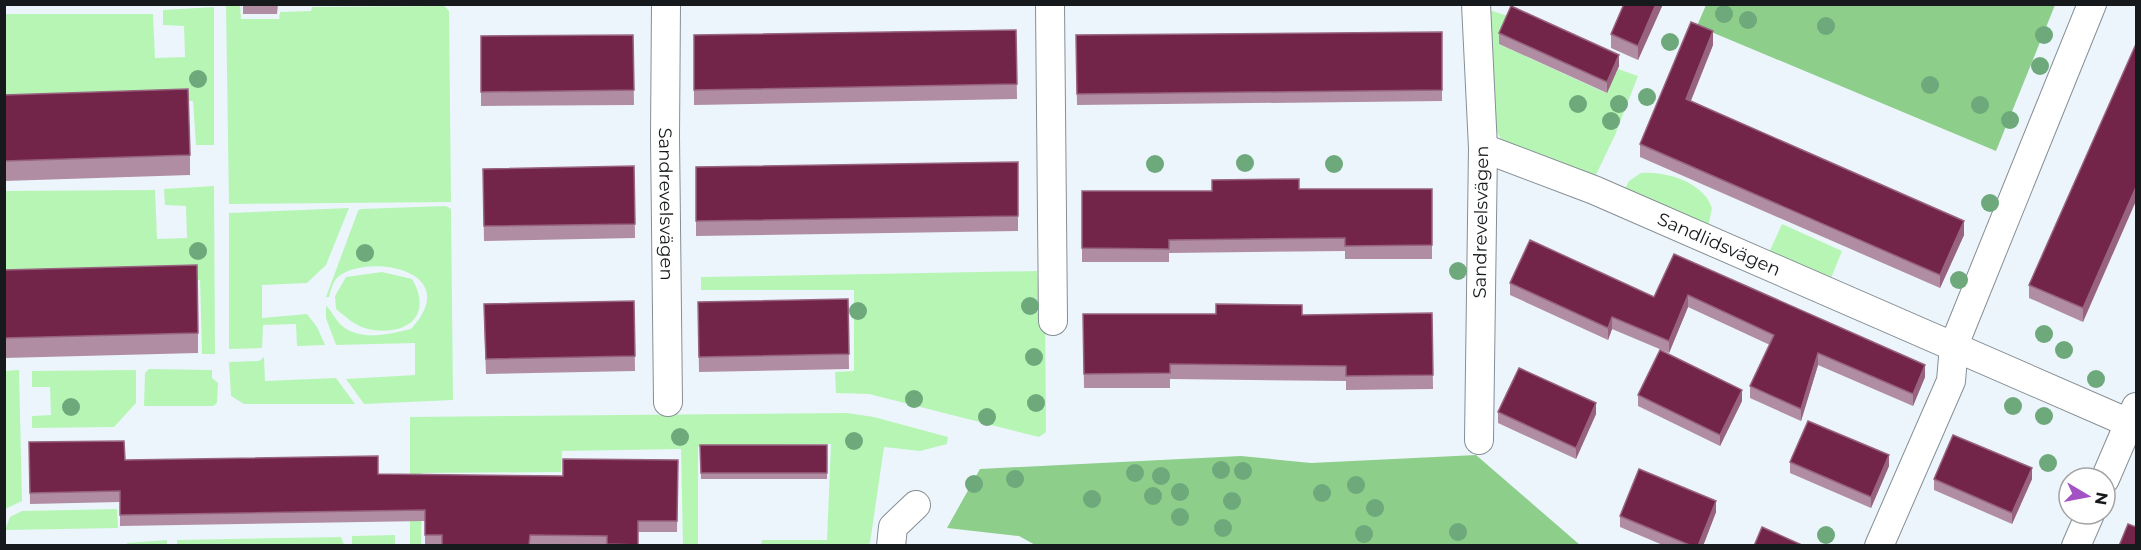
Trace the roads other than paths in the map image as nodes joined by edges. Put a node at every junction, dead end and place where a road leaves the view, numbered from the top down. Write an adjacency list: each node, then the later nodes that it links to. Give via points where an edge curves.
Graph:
1 (666, 4): 8 (street, Sandrevelsvägen)
2 (1050, 4): 6 (street)
3 (1476, 4): 5 (street, Sandrevelsvägen)
4 (2092, 4): 7 (street)
5 (1483, 148): 7 (street, Sandlidsvägen, via 1594,190); 10 (street, Sandrevelsvägen)
6 (1053, 321)
7 (1954, 345): 9 (street, Sandlidsvägen); 15 (street, via 1951,381)
8 (668, 402)
9 (2133, 415): 11 (street)
10 (1479, 440)
11 (2111, 466)
12 (916, 505): 14 (street, via 894,527)
13 (2085, 526): 16 (street)
14 (891, 546)
15 (1879, 546)
16 (2076, 546)

